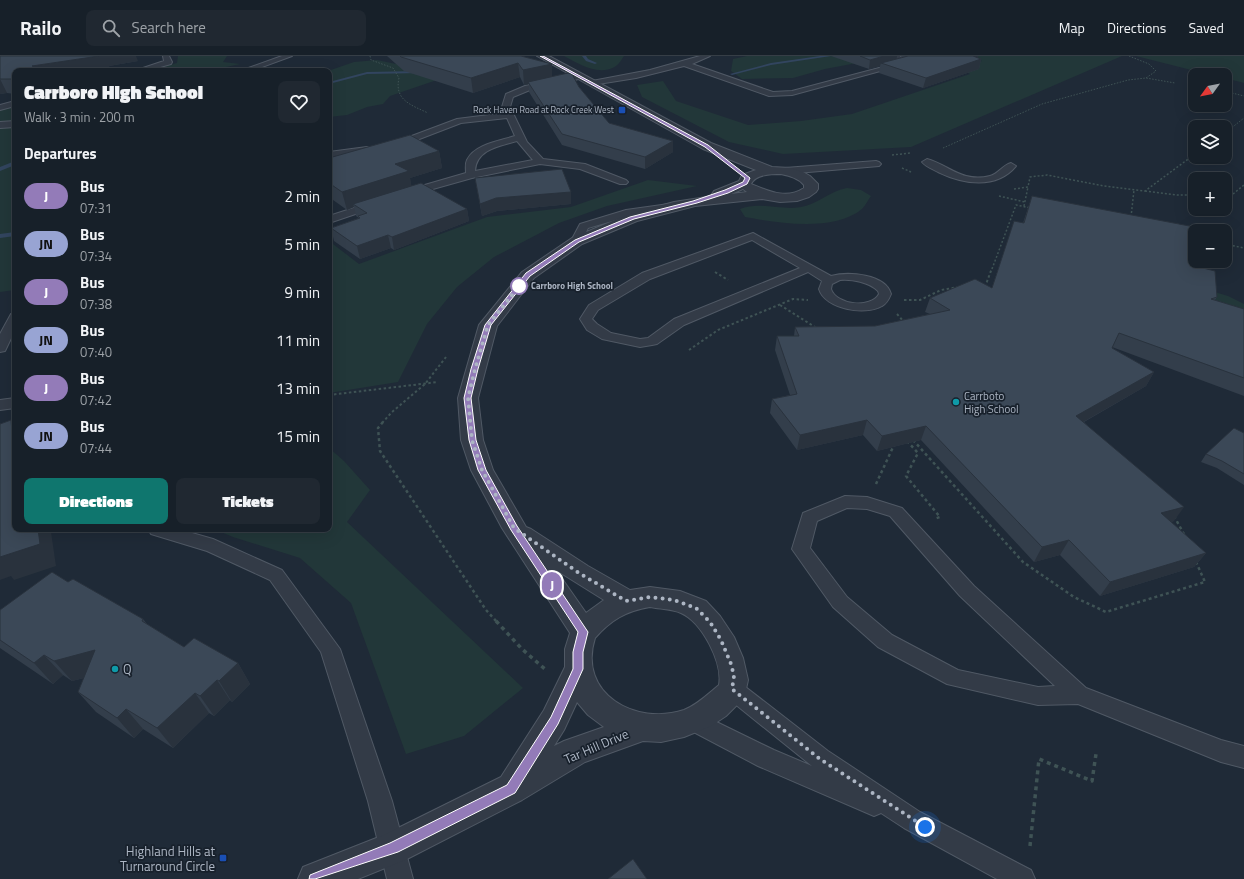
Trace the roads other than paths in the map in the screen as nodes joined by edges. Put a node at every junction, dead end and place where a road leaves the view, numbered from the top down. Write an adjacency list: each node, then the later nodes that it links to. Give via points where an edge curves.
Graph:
1 (166, 56): 7 (lane, via 168,62)
2 (289, 56): 8 (lane)
3 (542, 56): 9 (street)
4 (707, 56): 6 (lane)
5 (896, 56): 6 (lane, via 902,64 792,93 772,94)
6 (686, 64): 10 (lane, via 648,74)
7 (148, 68)
8 (253, 68)
9 (580, 76): 10 (street); 13 (lane, via 528,88 509,96 506,108)
10 (592, 83): 17 (street)
11 (12, 104): 12 (lane)
12 (0, 108)
13 (510, 115): 16 (lane); 18 (lane, via 460,121)
14 (12, 124): 15 (lane)
15 (0, 125)
16 (520, 137): 21 (lane); 25 (lane, via 476,155 471,161)
17 (707, 146): 24 (street); 26 (street)
18 (388, 147)
19 (373, 150): 20 (lane)
20 (332, 155)
21 (540, 161): 25 (lane); 27 (lane, via 582,166)
22 (927, 162): 23 (lane, via 954,176 967,179 1000,176)
23 (1010, 166)
24 (778, 171): 26 (street, via 753,174); 28 (street, via 802,176); 28 (lane, via 876,164 821,178)
25 (470, 175): 30 (lane)
26 (746, 180): 29 (street, via 752,191); 32 (street, via 727,192)
27 (623, 182)
28 (811, 184): 29 (street, via 807,192 796,196 781,198)
29 (760, 194): 32 (street)
30 (396, 197)
31 (381, 202): 33 (lane)
32 (695, 202): 40 (street, via 632,218 577,241 528,275 488,325 468,398 472,440 482,470)
33 (332, 219)
34 (809, 268): 34 (lane, via 753,236 646,276 592,308 586,319 592,327 607,336 640,343 652,341 679,322); 35 (lane)
35 (830, 280)
36 (12, 323): 37 (lane)
37 (0, 348)
38 (12, 403): 39 (lane)
39 (0, 405)
40 (514, 528): 42 (street, via 579,573); 43 (street)
41 (167, 532): 52 (lane, via 213,546 276,575 330,649)
42 (626, 601): 43 (street, via 608,609); 45 (street, via 650,597 674,600 696,608 710,622 721,640 734,676)
43 (583, 632): 44 (street, via 578,652)
44 (578, 669): 48 (street, via 584,688 598,706 617,720); 50 (street, via 554,720)
45 (732, 689): 47 (street, via 715,707); 51 (lane, via 820,759)
46 (1079, 695): 46 (lane, via 967,591 896,512 867,503 845,502 809,517 801,549 840,602 886,641 954,678 1038,696); 49 (lane, via 1221,751)
47 (694, 721): 48 (street, via 668,729); 51 (lane, via 766,758)
48 (640, 728): 50 (street, Tar Hill Drive, via 575,752)
49 (1244, 757)
50 (511, 789): 52 (street, Tar Hill Drive)
51 (912, 820): 55 (lane)
52 (394, 848): 53 (street, Tar Hill Drive); 54 (lane)
53 (315, 879)
54 (400, 879)
55 (1022, 879)

